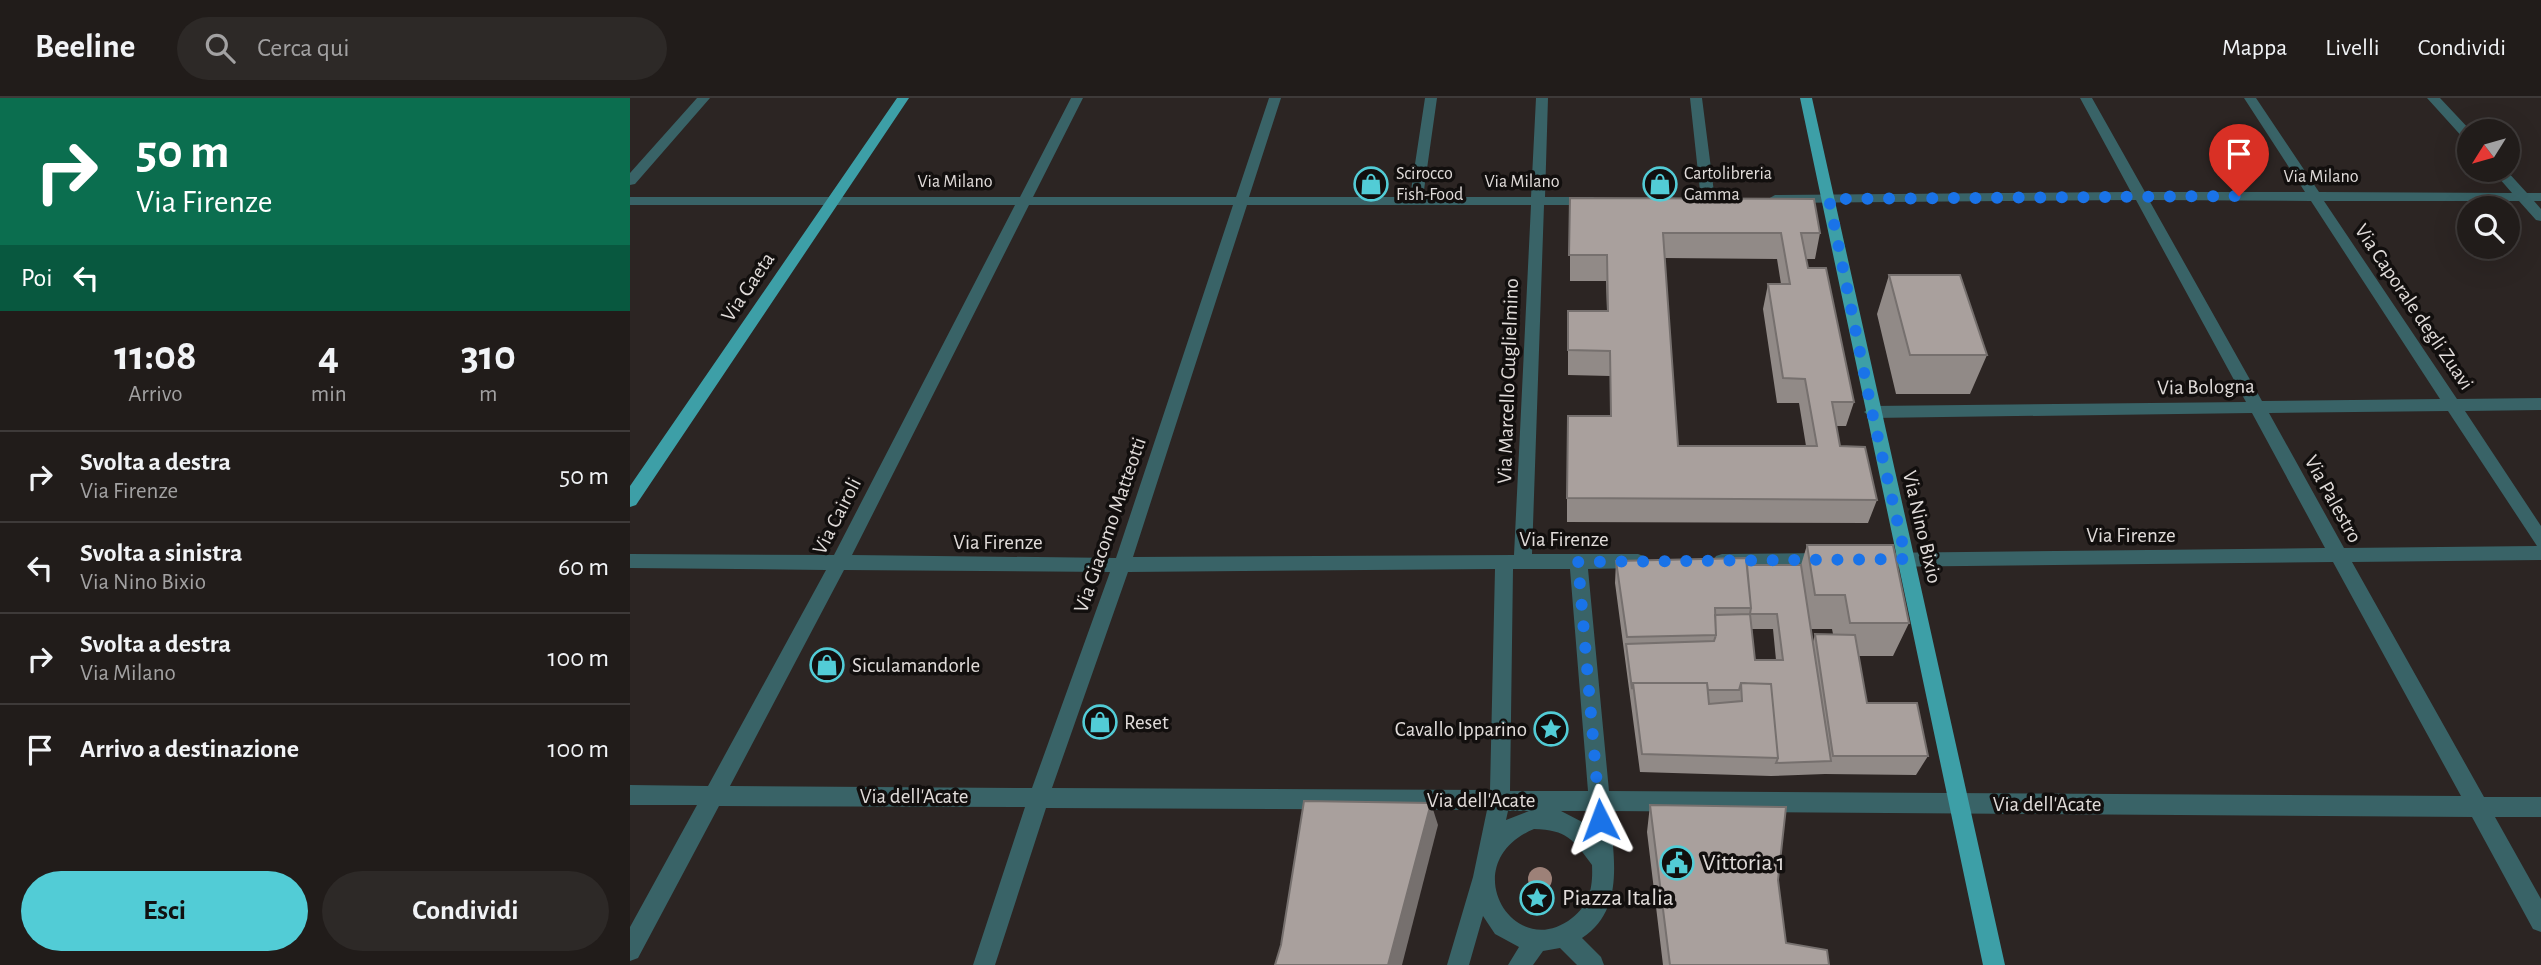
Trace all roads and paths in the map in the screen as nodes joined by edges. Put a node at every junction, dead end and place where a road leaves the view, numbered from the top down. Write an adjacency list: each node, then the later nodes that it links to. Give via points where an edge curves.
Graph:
1 (704, 98): 13 (street)
2 (903, 98): 28 (main road, Via Gaeta)
3 (1076, 98): 24 (street, Via Cairoli)
4 (1275, 98): 21 (street, Via Giacomo Matteotti)
5 (1431, 98): 25 (street)
6 (1542, 98): 26 (street, Via Marcello Guglielmino)
7 (1696, 98): 22 (street)
8 (1806, 98): 20 (main road, Via Nino Bixio)
9 (2086, 98): 15 (street, Via Palestro)
10 (2250, 98): 16 (street, Via Caporale degli Zuavi)
11 (2433, 98): 12 (street)
12 (2457, 125)
13 (630, 181)
14 (2510, 182): 17 (street)
15 (2137, 196): 16 (street, Via Milano); 20 (street, Via Milano); 32 (street, Via Palestro)
16 (2314, 197): 17 (street, Via Milano); 30 (street, Via Caporale degli Zuavi)
17 (2524, 197): 18 (street, Via Milano); 29 (street)
18 (2541, 197)
19 (1762, 199): 20 (street, Via Milano)
20 (1829, 199): 33 (main road, Via Nino Bixio)
21 (1242, 200): 24 (street, Via Milano); 25 (street, Via Milano); 45 (street, Via Giacomo Matteotti)
22 (1708, 200)
23 (630, 201): 28 (street, Via Milano)
24 (1022, 201): 28 (street, Via Milano); 44 (street, Via Cairoli)
25 (1416, 201): 26 (street, Via Milano)
26 (1539, 201): 27 (street, Via Milano); 42 (street, Via Marcello Guglielmino)
27 (1604, 201)
28 (831, 202): 34 (main road, Via Gaeta)
29 (2541, 216)
30 (2453, 404): 31 (street, Via Bologna); 32 (street, Via Bologna); 35 (street, Via Caporale degli Zuavi)
31 (2541, 404)
32 (2255, 407): 33 (street, Via Bologna); 37 (street, Via Palestro)
33 (1872, 412): 38 (main road, Via Nino Bixio)
34 (630, 500)
35 (2541, 540)
36 (2541, 553): 37 (street, Via Firenze)
37 (2339, 557): 38 (street, Via Firenze); 52 (street, Via Palestro)
38 (1906, 559): 41 (street, Via Firenze); 51 (main road, Via Nino Bixio)
39 (630, 561): 44 (street, Via Firenze)
40 (1660, 561): 43 (street, Via Firenze)
41 (1701, 561)
42 (1513, 562): 43 (street, Via Firenze); 45 (street, Via Firenze); 49 (street, Via Marcello Guglielmino)
43 (1578, 562): 50 (street)
44 (839, 563): 45 (street, Via Firenze); 47 (street, Via Cairoli)
45 (1122, 565): 48 (street, Via Giacomo Matteotti)
46 (630, 795): 47 (street, Via dell'Acate)
47 (713, 795): 48 (street, Via dell'Acate); 60 (street, Via Cairoli)
48 (1039, 796): 49 (street, Via dell'Acate); 61 (street, Via Giacomo Matteotti)
49 (1500, 800): 50 (street, Via dell'Acate); 54 (street, Via Marcello Guglielmino)
50 (1600, 800): 51 (street, Via dell'Acate); 55 (street)
51 (1958, 804): 52 (street, Via dell'Acate); 65 (main road, Via Nino Bixio)
52 (2476, 806): 53 (street, Via dell'Acate); 57 (street, Via Palestro)
53 (2541, 807)
54 (1488, 854): 55 (street, via 1509,830 1538,818 1558,819 1578,827); 56 (street)
55 (1602, 860): 58 (street, via 1604,883 1598,905 1584,924)
56 (1482, 876): 59 (street, via 1488,907 1497,920 1508,930); 62 (street)
57 (2541, 921)
58 (1564, 936): 59 (street); 64 (street)
59 (1538, 940): 63 (street)
60 (630, 950)
61 (984, 965)
62 (1458, 965)
63 (1519, 965)
64 (1593, 965)
65 (1994, 965)

